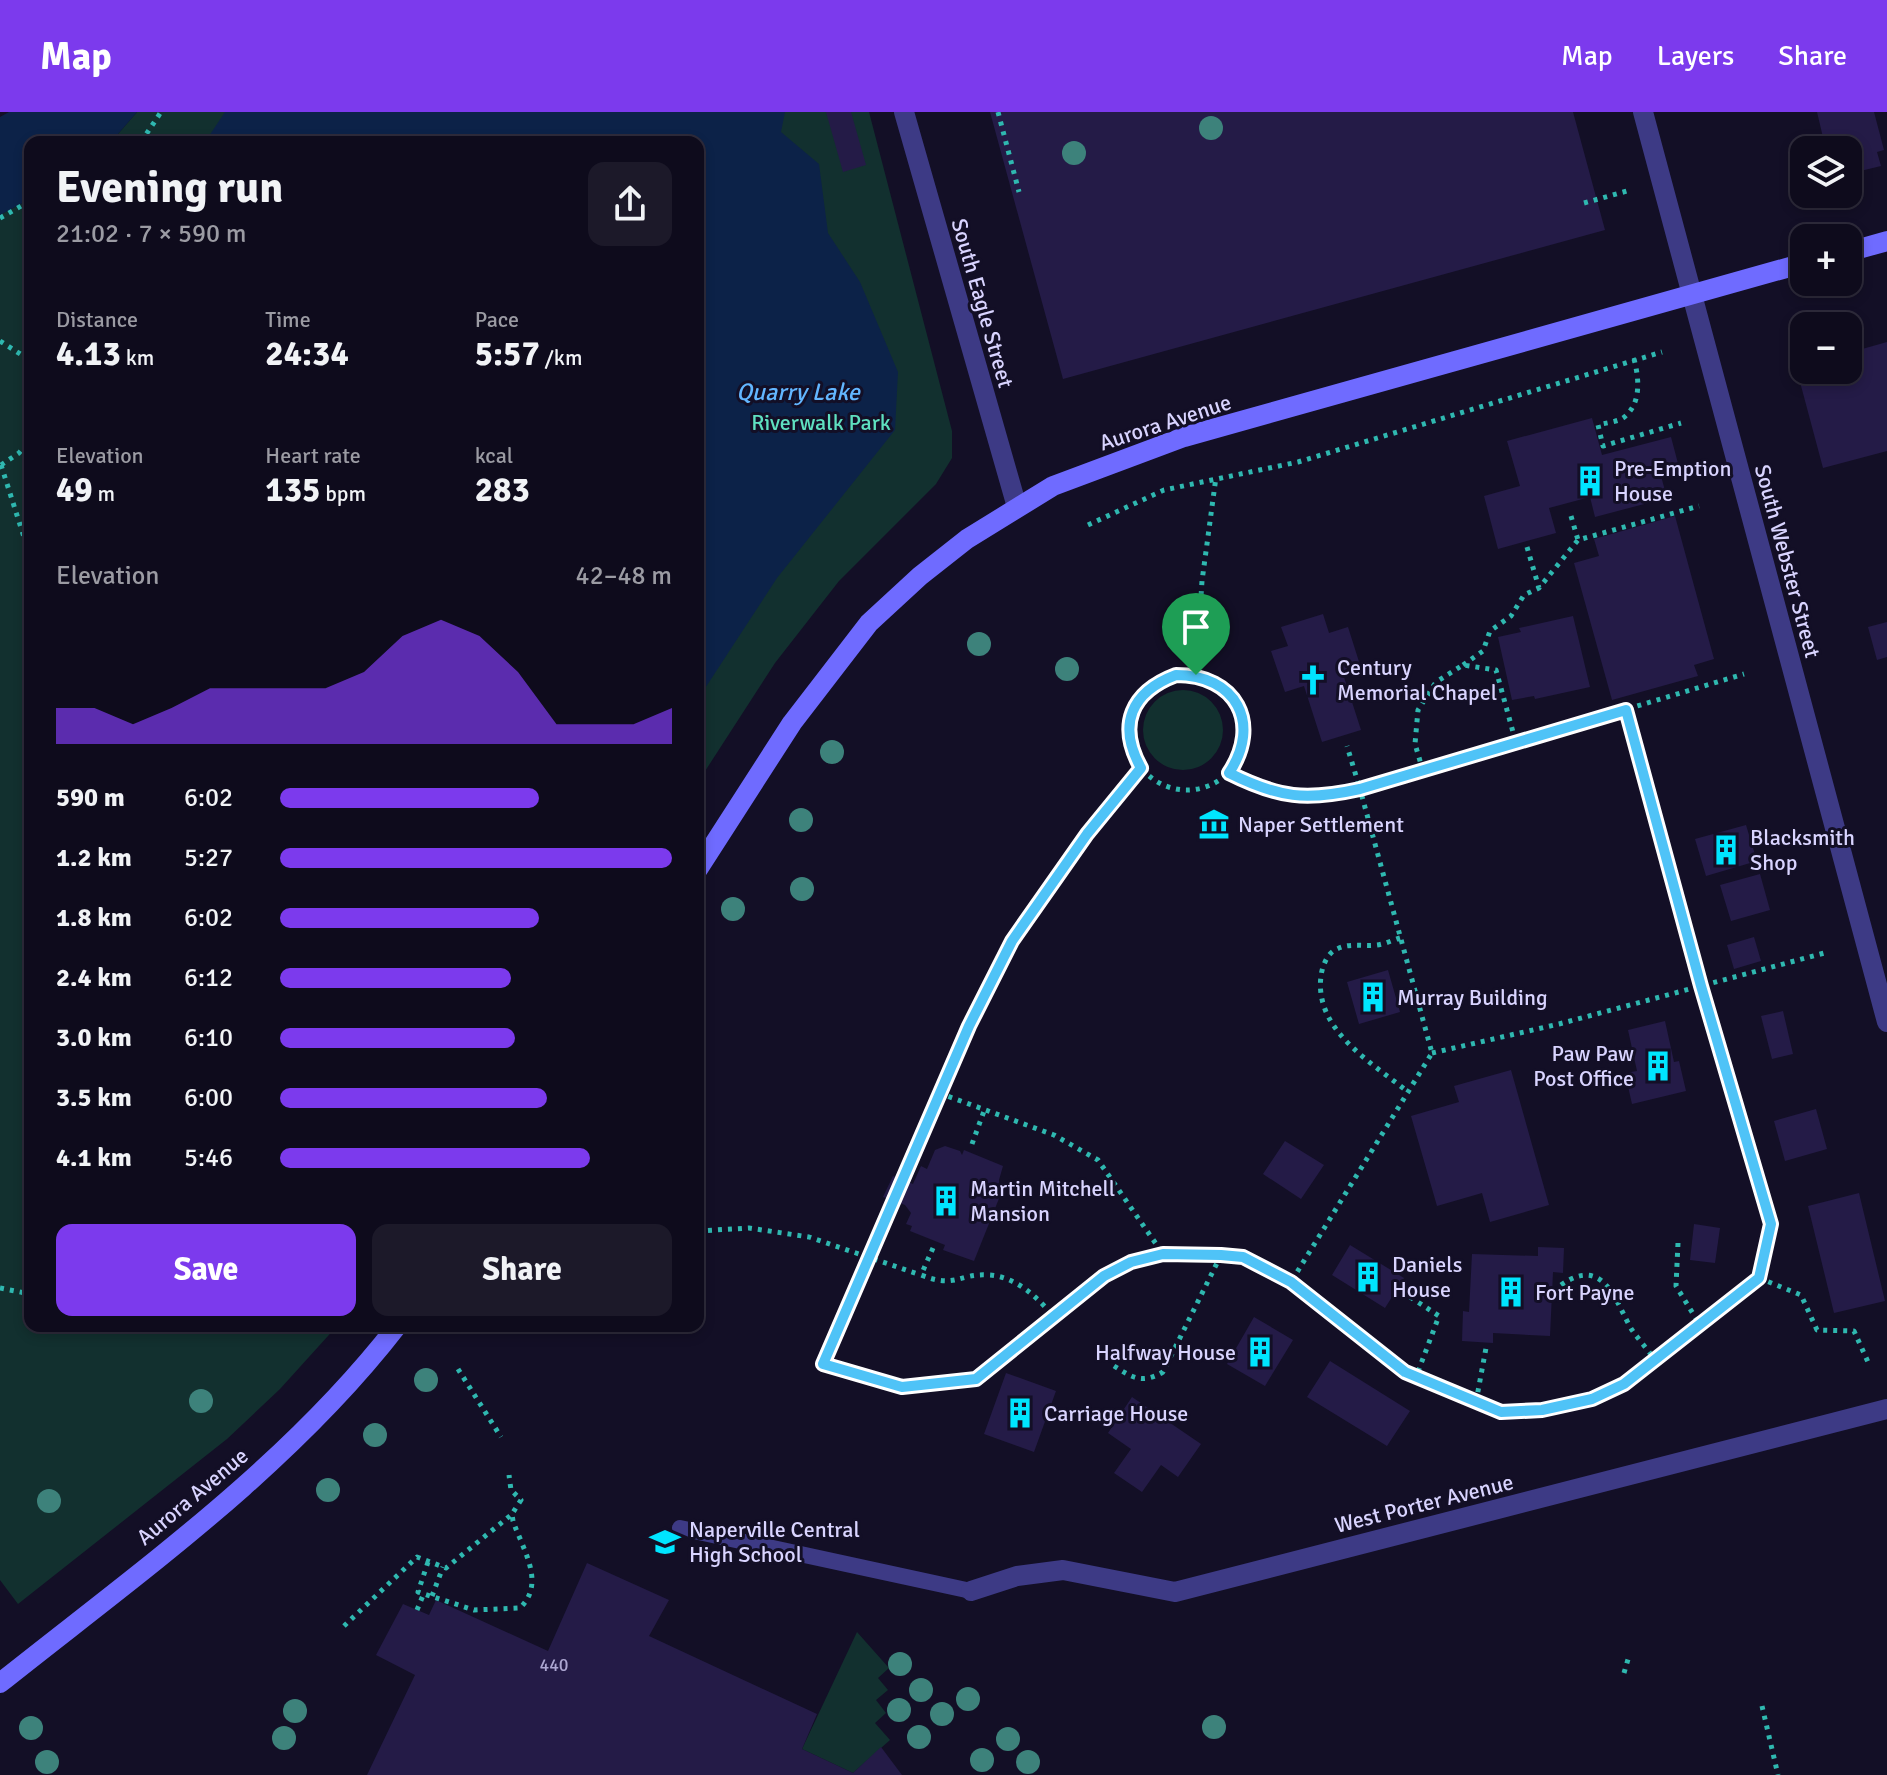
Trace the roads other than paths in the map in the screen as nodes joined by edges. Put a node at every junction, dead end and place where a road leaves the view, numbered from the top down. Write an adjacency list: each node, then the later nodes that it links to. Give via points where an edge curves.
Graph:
1 (904, 112): 7 (street, South Eagle Street)
2 (1643, 112): 6 (street, South Webster Street)
3 (1887, 241): 4 (main road)
4 (1862, 248)
5 (1790, 267): 6 (main road, Aurora Avenue)
6 (1692, 295): 7 (main road, Aurora Avenue, via 1184,437 1057,484); 9 (street, South Webster Street)
7 (1017, 507): 8 (main road, Aurora Avenue, via 943,558 869,623 792,723)
8 (704, 860)
9 (1887, 1022)
10 (392, 1332): 14 (main road, Aurora Avenue, via 364,1369 250,1480)
11 (1887, 1409): 13 (street, West Porter Avenue, via 1175,1592 1063,1570 1017,1576)
12 (680, 1528): 13 (lane)
13 (971, 1591)
14 (0, 1683)

